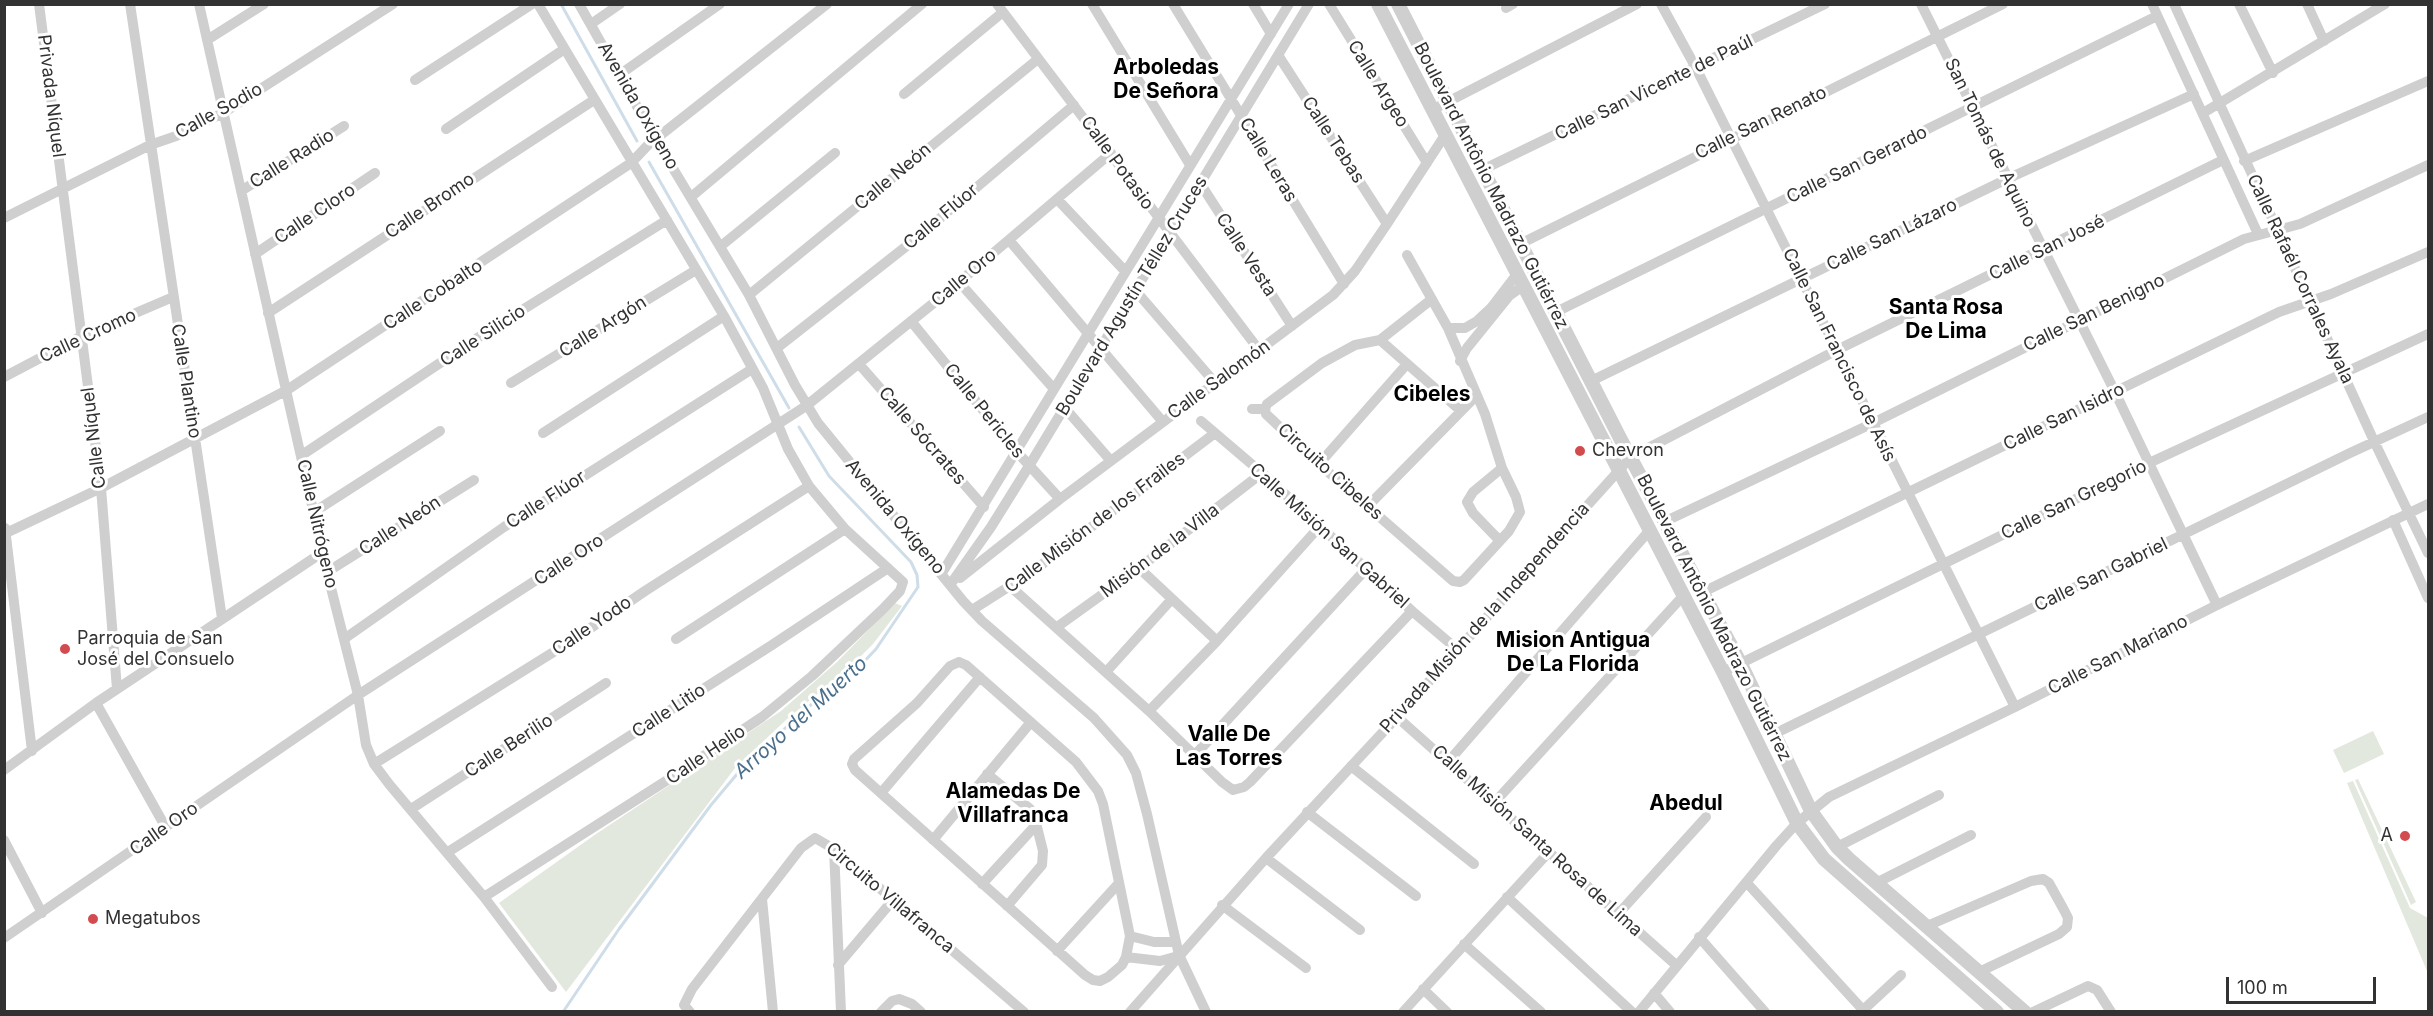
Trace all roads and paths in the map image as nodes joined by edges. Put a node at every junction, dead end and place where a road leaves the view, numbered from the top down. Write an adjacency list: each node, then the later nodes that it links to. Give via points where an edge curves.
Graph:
1 (39, 4): 76 (street, Privada Níquel)
2 (130, 4): 63 (street, Calle Plantino)
3 (199, 4): 36 (street, Calle Nitrógeno)
4 (264, 4): 36 (street)
5 (393, 4): 55 (street, Calle Sodio)
6 (532, 4): 44 (street)
7 (537, 4): 38 (street, Avenida Oxígeno)
8 (579, 4): 33 (street, Avenida Oxígeno)
9 (620, 4): 33 (street)
10 (720, 4): 43 (street)
11 (827, 4): 62 (street, Calle Cobalto)
12 (922, 4): 78 (street)
13 (1092, 4): 70 (street)
14 (1173, 4): 48 (street, Calle Leras)
15 (1253, 4): 34 (street)
16 (1289, 4): 34 (street, Boulevard Agustín Téllez Cruces)
17 (1309, 4): 39 (street, Boulevard Agustín Téllez Cruces)
18 (1329, 4): 69 (street, Calle Argeo)
19 (1378, 4): 54 (street, Boulevard Antônio Madrazo Gutiérrez)
20 (1398, 4): 50 (street, Boulevard Antônio Madrazo Gutiérrez)
21 (1637, 4): 50 (street)
22 (1661, 4): 41 (street, Calle San Francisco de Asís)
23 (1825, 4): 41 (street, Calle San Vicente de Paúl)
24 (1921, 4): 35 (street, San Tomás de Aquino)
25 (2003, 4): 35 (street, Calle San Renato)
26 (2152, 4): 32 (street, Calle Rafaél Corrales Ayala)
27 (2174, 4): 51 (street, Calle Rafaél Corrales Ayala)
28 (2239, 4): 42 (street)
29 (2307, 4): 37 (street)
30 (2380, 6): 37 (street)
31 (1000, 8): 40 (street, Calle Potasio); 46 (street)
32 (2157, 16): 47 (street, Calle Rafaél Corrales Ayala); 53 (street, Calle San Gerardo)
33 (591, 24): 43 (street, Avenida Oxígeno)
34 (1271, 34): 48 (street, Boulevard Agustín Téllez Cruces)
35 (1938, 36): 53 (street, San Tomás de Aquino); 61 (street, Calle San Renato)
36 (207, 40): 55 (street, Calle Nitrógeno)
37 (2324, 41): 42 (street)
38 (563, 50): 49 (street, Avenida Oxígeno); 59 (street)
39 (1278, 55): 57 (street, Boulevard Agustín Téllez Cruces); 84 (street, Calle Tebas)
40 (1038, 59): 52 (street, Calle Potasio); 102 (street, Calle Neón)
41 (1696, 68): 61 (street, Calle San Francisco de Asís); 72 (street, Calle San Vicente de Paúl)
42 (2272, 73): 51 (street)
43 (620, 75): 62 (street, Avenida Oxígeno)
44 (415, 80)
45 (2428, 81): 67 (street)
46 (904, 94)
47 (2193, 94): 56 (street, Calle Rafaél Corrales Ayala); 74 (street, Calle San Lázaro)
48 (1231, 98): 57 (street, Calle Leras); 70 (street, Boulevard Agustín Téllez Cruces)
49 (594, 100): 68 (street, Avenida Oxígeno); 107 (street, Calle Bromo)
50 (1447, 102): 54 (street); 72 (street, Boulevard Antônio Madrazo Gutiérrez)
51 (2219, 104): 56 (street); 67 (street, Calle Rafaél Corrales Ayala)
52 (1074, 105): 65 (street, Calle Potasio); 117 (street, Calle Flúor, via 913,242)
53 (1972, 108): 74 (street, San Tomás de Aquino); 80 (street, Calle San Gerardo)
54 (1432, 110): 60 (street, Boulevard Antônio Madrazo Gutiérrez)
55 (223, 112): 63 (street, Calle Sodio); 77 (street, Calle Nitrógeno)
56 (2203, 113): 66 (street, Calle Rafaél Corrales Ayala)
57 (1241, 116): 75 (street, Boulevard Agustín Téllez Cruces); 100 (street, Calle Leras)
58 (344, 126): 77 (street, Calle Radio)
59 (446, 129)
60 (1445, 135): 69 (street, Calle Salomón); 97 (street, Boulevard Antônio Madrazo Gutiérrez)
61 (1731, 138): 80 (street, Calle San Francisco de Asís); 89 (street, Calle San Renato)
62 (656, 140): 68 (street, Calle Cobalto); 78 (street, Avenida Oxígeno)
63 (150, 145): 76 (street, Calle Sodio); 103 (street, Calle Plantino)
64 (835, 153): 90 (street)
65 (1111, 153): 79 (street, Calle Oro); 82 (street, Calle Potasio)
66 (2223, 160): 87 (street, Calle Rafaél Corrales Ayala); 91 (street, Calle San José)
67 (2244, 161): 85 (street, Calle Rafaél Corrales Ayala)
68 (631, 163): 83 (street, Avenida Oxígeno); 131 (street, Calle Cobalto)
69 (1427, 163): 84 (street, Calle Salomón)
70 (1190, 165): 82 (street, Boulevard Agustín Téllez Cruces)
71 (2428, 165): 85 (street, Calle San Benigno)
72 (1482, 170): 89 (street, Boulevard Antônio Madrazo Gutiérrez)
73 (375, 173): 93 (street, Calle Cloro)
74 (2007, 179): 91 (street, San Tomás de Aquino); 98 (street, Calle San Lázaro)
75 (1200, 183): 86 (street, Boulevard Agustín Téllez Cruces); 111 (street, Calle Vesta)
76 (62, 188): 81 (street, Calle Sodio); 115 (street, Calle Níquel)
77 (241, 191): 93 (street, Calle Nitrógeno)
78 (691, 197): 90 (street, Avenida Oxígeno)
79 (1058, 199): 88 (street, Calle Oro); 96 (street)
80 (1767, 209): 98 (street, Calle San Francisco de Asís); 106 (street, Calle San Gerardo)
81 (4, 218)
82 (1157, 218): 86 (street, Calle Potasio); 96 (street, Boulevard Agustín Téllez Cruces)
83 (667, 220): 95 (street, Avenida Oxígeno); 150 (street, Calle Silicio, via 482,335)
84 (1387, 224): 100 (street, Calle Salomón)
85 (2278, 231): 87 (street, Calle San Benigno); 105 (street, Calle Rafaél Corrales Ayala)
86 (1169, 234): 101 (street, Boulevard Agustín Téllez Cruces); 119 (street, Calle Potasio)
87 (2258, 234): 109 (street, Calle San Benigno)
88 (1009, 240): 99 (street, Calle Oro); 114 (street)
89 (1520, 244): 106 (street, Boulevard Antônio Madrazo Gutiérrez)
90 (721, 246): 102 (street, Avenida Oxígeno)
91 (2044, 250): 109 (street, San Tomás de Aquino); 120 (street, Calle San José)
92 (2428, 252): 105 (street, Calle San Isidro)
93 (255, 254): 107 (street, Calle Nitrógeno)
94 (1407, 255): 104 (street, Circuito Cibeles)
95 (696, 270): 108 (street, Avenida Oxígeno); 128 (street, Calle Argón)
96 (1125, 271): 114 (street, Boulevard Agustín Téllez Cruces)
97 (1520, 280): 112 (street, via 1477,321 1465,328); 121 (street); 157 (street, Boulevard Antônio Madrazo Gutiérrez)
98 (1801, 280): 120 (street, Calle San Francisco de Asís); 127 (street, Calle San Lázaro)
99 (959, 282): 110 (street, Calle Oro); 130 (street)
100 (1344, 284): 111 (street, Calle Salomón)
101 (1136, 290): 118 (street, Boulevard Agustín Téllez Cruces); 129 (street)
102 (749, 295): 117 (street, Avenida Oxígeno)
103 (173, 297): 115 (street, Calle Cromo); 147 (street, Calle Plantino)
104 (1432, 299): 112 (street, Circuito Cibeles); 116 (street, Circuito Cibeles)
105 (2311, 302): 125 (street, Calle Rafaél Corrales Ayala); 132 (street, Calle San Isidro, via 2285,310)
106 (1556, 312): 127 (street, Boulevard Antônio Madrazo Gutiérrez)
107 (268, 313): 131 (street, Calle Nitrógeno)
108 (724, 316): 124 (street, Avenida Oxígeno); 145 (street)
109 (2078, 320): 132 (street, San Tomás de Aquino); 142 (street, Calle San Benigno)
110 (910, 321): 122 (street, Calle Oro); 149 (street, Calle Pericles)
111 (1292, 326): 119 (street, Calle Salomón)
112 (1448, 328): 121 (street, Circuito Cibeles)
113 (2428, 333): 125 (street, Calle San Gregorio)
114 (1088, 334): 118 (street); 130 (street, Boulevard Agustín Téllez Cruces)
115 (82, 336): 126 (street, Calle Cromo); 161 (street, Calle Níquel)
116 (1380, 339): 123 (street); 137 (street, Circuito Cibeles, via 1339,351)
117 (777, 348): 134 (street, Avenida Oxígeno)
118 (1099, 348): 135 (street, Boulevard Agustín Téllez Cruces); 140 (street)
119 (1259, 350): 129 (street, Calle Salomón)
120 (1837, 350): 142 (street, Calle San Francisco de Asís); 151 (street, Calle San José)
121 (1460, 361): 133 (street, Circuito Cibeles)
122 (859, 364): 134 (street, Calle Oro); 165 (street, Calle Sócrates)
123 (1407, 364): 138 (street); 154 (street)
124 (752, 369): 143 (street, Avenida Oxígeno); 199 (street, Calle Flúor, via 522,516)
125 (2344, 372): 148 (street, Calle Rafaél Corrales Ayala); 153 (street, Calle San Gregorio)
126 (4, 377)
127 (1591, 381): 151 (street, Boulevard Antônio Madrazo Gutiérrez)
128 (511, 383)
129 (1216, 384): 140 (street, Calle Salomón)
130 (1054, 389): 149 (street, Boulevard Agustín Téllez Cruces)
131 (287, 390): 147 (street, Calle Cobalto); 150 (street, Calle Nitrógeno)
132 (2115, 392): 153 (street, San Tomás de Aquino); 162 (street, Calle San Isidro)
133 (1476, 396): 138 (street); 156 (street, Circuito Cibeles)
134 (806, 406): 143 (street, Calle Oro); 185 (street, Avenida Oxígeno)
135 (1064, 407): 152 (street); 155 (street, Boulevard Agustín Téllez Cruces)
136 (1252, 409): 137 (street)
137 (1264, 409): 154 (street, Circuito Cibeles)
138 (1461, 411): 166 (street)
139 (2428, 417): 148 (street, Calle San Gabriel)
140 (1163, 422): 152 (street, Calle Salomón)
141 (1201, 422): 146 (street, Calle Misión San Gabriel)
142 (1873, 423): 162 (street, Calle San Francisco de Asís); 170 (street, Calle San Benigno)
143 (777, 425): 160 (street, Avenida Oxígeno); 209 (street, Calle Oro)
144 (440, 431): 167 (street)
145 (543, 433)
146 (1215, 433): 158 (street, Calle Misión San Gabriel); 188 (street, Calle Misión de los Frailes)
147 (195, 440): 161 (street, Calle Cobalto); 196 (street, Calle Plantino)
148 (2374, 441): 168 (street, Calle Rafaél Corrales Ayala); 176 (street, Calle San Gabriel)
149 (1017, 452): 155 (street, Calle Pericles); 165 (street, Boulevard Agustín Téllez Cruces)
150 (302, 455): 167 (street, Calle Nitrógeno)
151 (1631, 457): 157 (street, Calle San José); 170 (street, Boulevard Antônio Madrazo Gutiérrez)
152 (1111, 461): 163 (street, Calle Salomón)
153 (2149, 463): 176 (street, San Tomás de Aquino); 180 (street, Calle San Gregorio)
154 (1319, 464): 166 (street, Circuito Cibeles)
155 (1029, 466): 163 (street, Calle Pericles); 187 (street, Boulevard Agustín Téllez Cruces)
156 (1502, 468): 177 (street, Circuito Cibeles, via 1520,512); 177 (street, via 1467,502)
157 (1618, 470): 174 (street, Boulevard Antônio Madrazo Gutiérrez); 202 (street, Privada Misión de la Independencia)
158 (1262, 473): 171 (street, Calle Misión San Gabriel); 182 (street, Misión de la Villa)
159 (474, 480): 184 (street, Calle Neón)
160 (809, 486): 173 (street, Avenida Oxígeno); 219 (street, Calle Yodo)
161 (101, 488): 175 (street, Calle Cobalto); 208 (street, Calle Níquel)
162 (1907, 493): 180 (street, Calle San Francisco de Asís); 189 (street, Calle San Isidro)
163 (1060, 499): 187 (street, Calle Salomón)
164 (2428, 504): 168 (street, Calle San Mariano)
165 (984, 507): 185 (street, Boulevard Agustín Téllez Cruces)
166 (1367, 507): 177 (street, Circuito Cibeles, via 1453,581 1460,582)
167 (314, 512): 178 (street, Calle Nitrógeno)
168 (2409, 512): 169 (street, Calle San Mariano); 179 (street, Calle Rafaél Corrales Ayala)
169 (2393, 520): 191 (street); 193 (street, Calle San Mariano)
170 (1666, 521): 189 (street, Boulevard Antônio Madrazo Gutiérrez)
171 (1320, 526): 183 (street, Calle Misión San Gabriel); 201 (street)
172 (4, 527): 175 (street)
173 (845, 529): 181 (street, Avenida Oxígeno); 200 (street)
174 (1649, 531): 190 (street, Boulevard Antônio Madrazo Gutiérrez); 218 (street)
175 (5, 534): 216 (street)
176 (2184, 534): 193 (street, San Tomás de Aquino); 198 (street, Calle San Gabriel)
177 (1500, 541)
178 (322, 552): 184 (street, Calle Nitrógeno); 196 (street)
179 (2428, 553)
180 (1943, 565): 198 (street, Calle San Francisco de Asís); 203 (street, Calle San Gregorio)
181 (888, 568): 186 (street, Avenida Oxígeno); 238 (street, Calle Litio)
182 (1139, 568): 192 (street); 197 (street, Misión de la Villa)
183 (1367, 568): 195 (street, Calle Misión San Gabriel); 217 (street)
184 (327, 572): 199 (street, Calle Nitrógeno)
185 (942, 573): 187 (street, Avenida Oxígeno)
186 (903, 582): 246 (street, Calle Helio, via 883,609 762,717)
187 (950, 585): 194 (street, Avenida Oxígeno)
188 (1011, 587): 194 (street, Calle Misión de los Frailes); 197 (street)
189 (1703, 592): 203 (street, Boulevard Antônio Madrazo Gutiérrez)
190 (1683, 596): 205 (street, Boulevard Antônio Madrazo Gutiérrez); 225 (street)
191 (2428, 598)
192 (1171, 600): 201 (street); 204 (street)
193 (2217, 605): 211 (street, Calle San Mariano)
194 (972, 610): 260 (street, Avenida Oxígeno, via 1094,718 1127,755 1147,814)
195 (1412, 611): 202 (street, Calle Misión San Gabriel); 217 (street, via 1244,788 1228,787)
196 (222, 618): 208 (street)
197 (1057, 627): 204 (street)
198 (1979, 636): 211 (street, Calle San Francisco de Asís); 215 (street, Calle San Gabriel)
199 (344, 639): 209 (street, Calle Nitrógeno)
200 (676, 639)
201 (1217, 641): 212 (street)
202 (1458, 650): 213 (street, Privada Misión de la Independencia)
203 (1741, 664): 205 (street, Calle San Gregorio); 215 (street, Boulevard Antônio Madrazo Gutiérrez)
204 (1106, 672): 212 (street)
205 (1723, 672): 230 (street, Boulevard Antônio Madrazo Gutiérrez)
206 (980, 677): 214 (street); 223 (street); 223 (street, via 966,665 956,663 854,759 855,770)
207 (606, 683): 226 (street, Calle Berilio)
208 (117, 689): 210 (street)
209 (358, 695): 219 (street, Calle Nitrógeno, via 366,745); 232 (street, Calle Oro)
210 (96, 704): 216 (street); 232 (street)
211 (2015, 707): 227 (street, Calle San Mariano, via 1844,789)
212 (1149, 711): 217 (street)
213 (1397, 717): 218 (street, Calle Misión Santa Rosa de Lima); 220 (street, Privada Misión de la Independencia)
214 (1031, 722): 222 (street); 242 (street, via 1076,762 1098,791)
215 (1774, 734): 227 (street, Boulevard Antônio Madrazo Gutiérrez)
216 (32, 751): 221 (street)
217 (1194, 756)
218 (1448, 762): 225 (street, Calle Misión Santa Rosa de Lima)
219 (374, 765): 226 (street, Calle Nitrógeno)
220 (1351, 766): 228 (street, Privada Misión de la Independencia); 241 (street)
221 (4, 770)
222 (987, 774): 231 (street, via 1030,809); 235 (street)
223 (881, 793): 235 (street)
224 (1939, 795): 236 (street)
225 (1494, 803): 239 (street, Calle Misión Santa Rosa de Lima)
226 (411, 809): 238 (street, Calle Nitrógeno)
227 (1811, 811): 230 (street, Calle San Mariano); 236 (street, Boulevard Antônio Madrazo Gutiérrez)
228 (1307, 812): 240 (street, Privada Misión de la Independencia); 247 (street)
229 (1706, 817): 254 (street)
230 (1797, 823): 243 (street, Calle San Mariano); 289 (street, Boulevard Antônio Madrazo Gutiérrez, via 1832,866)
231 (1036, 825): 245 (street); 252 (street, via 1043,851 1042,866)
232 (166, 828): 253 (street, Calle Oro)
233 (1971, 835): 244 (street)
234 (4, 840): 253 (street)
235 (933, 840): 245 (street)
236 (1837, 847): 244 (street, Boulevard Antônio Madrazo Gutiérrez)
237 (834, 849): 249 (street, Circuito Villafranca, via 818,838 807,842); 250 (street, Circuito Villafranca); 265 (street)
238 (448, 852): 246 (street, Calle Nitrógeno)
239 (1548, 853): 248 (street); 254 (street, Calle Misión Santa Rosa de Lima)
240 (1266, 858): 251 (street, Privada Misión de la Independencia); 256 (street)
241 (1474, 864)
242 (1119, 883): 257 (street); 262 (street)
243 (1747, 883): 258 (street, Calle San Mariano); 288 (street)
244 (1876, 883): 255 (street, Boulevard Antônio Madrazo Gutiérrez)
245 (982, 884): 252 (street)
246 (484, 897): 270 (street, Calle Nitrógeno)
247 (1416, 897)
248 (1507, 897): 261 (street); 285 (street)
249 (762, 899): 274 (street, Circuito Villafranca, via 688,996 684,1005); 275 (street)
250 (894, 900): 265 (street); 279 (street, Circuito Villafranca)
251 (1222, 905): 263 (street, Privada Misión de la Independencia); 267 (street)
252 (1007, 906): 262 (street)
253 (42, 913): 259 (street, Calle Oro)
254 (1619, 913): 266 (street, Calle Misión Santa Rosa de Lima)
255 (1927, 926): 268 (street, Boulevard Antônio Madrazo Gutiérrez); 268 (street, via 2031,881 2043,879 2049,883 2068,918 2067,927)
256 (1360, 930)
257 (1130, 936): 260 (street); 264 (street)
258 (1699, 937): 266 (street, Calle San Mariano); 287 (street)
259 (4, 938)
260 (1175, 942): 263 (street, Avenida Oxígeno)
261 (1464, 944): 271 (street); 284 (street)
262 (1057, 951): 264 (street, via 1093,980 1100,981)
263 (1179, 956): 264 (street, via 1161,961); 280 (street, Privada Misión de la Independencia); 281 (street, Avenida Oxígeno)
264 (1126, 957)
265 (838, 965): 276 (street)
266 (1676, 965): 272 (street, Calle San Mariano)
267 (1306, 968)
268 (1979, 972): 290 (street, Boulevard Antônio Madrazo Gutiérrez)
269 (1901, 975): 288 (street)
270 (552, 987)
271 (1423, 989): 282 (street); 283 (street)
272 (1654, 993): 273 (street, Calle San Mariano); 286 (street)
273 (1642, 1008): 285 (street, Calle San Mariano)
274 (690, 1011)
275 (773, 1011)
276 (841, 1011)
277 (881, 1011): 278 (street, via 899,999)
278 (921, 1011)
279 (1024, 1011)
280 (1130, 1011)
281 (1206, 1011)
282 (1403, 1011)
283 (1447, 1011)
284 (1541, 1011)
285 (1632, 1011)
286 (1670, 1011)
287 (1765, 1011)
288 (1862, 1011)
289 (1997, 1011)
290 (2025, 1011)
291 (2033, 1011): 292 (street, via 2088,986 2097,990)
292 (2111, 1011)

